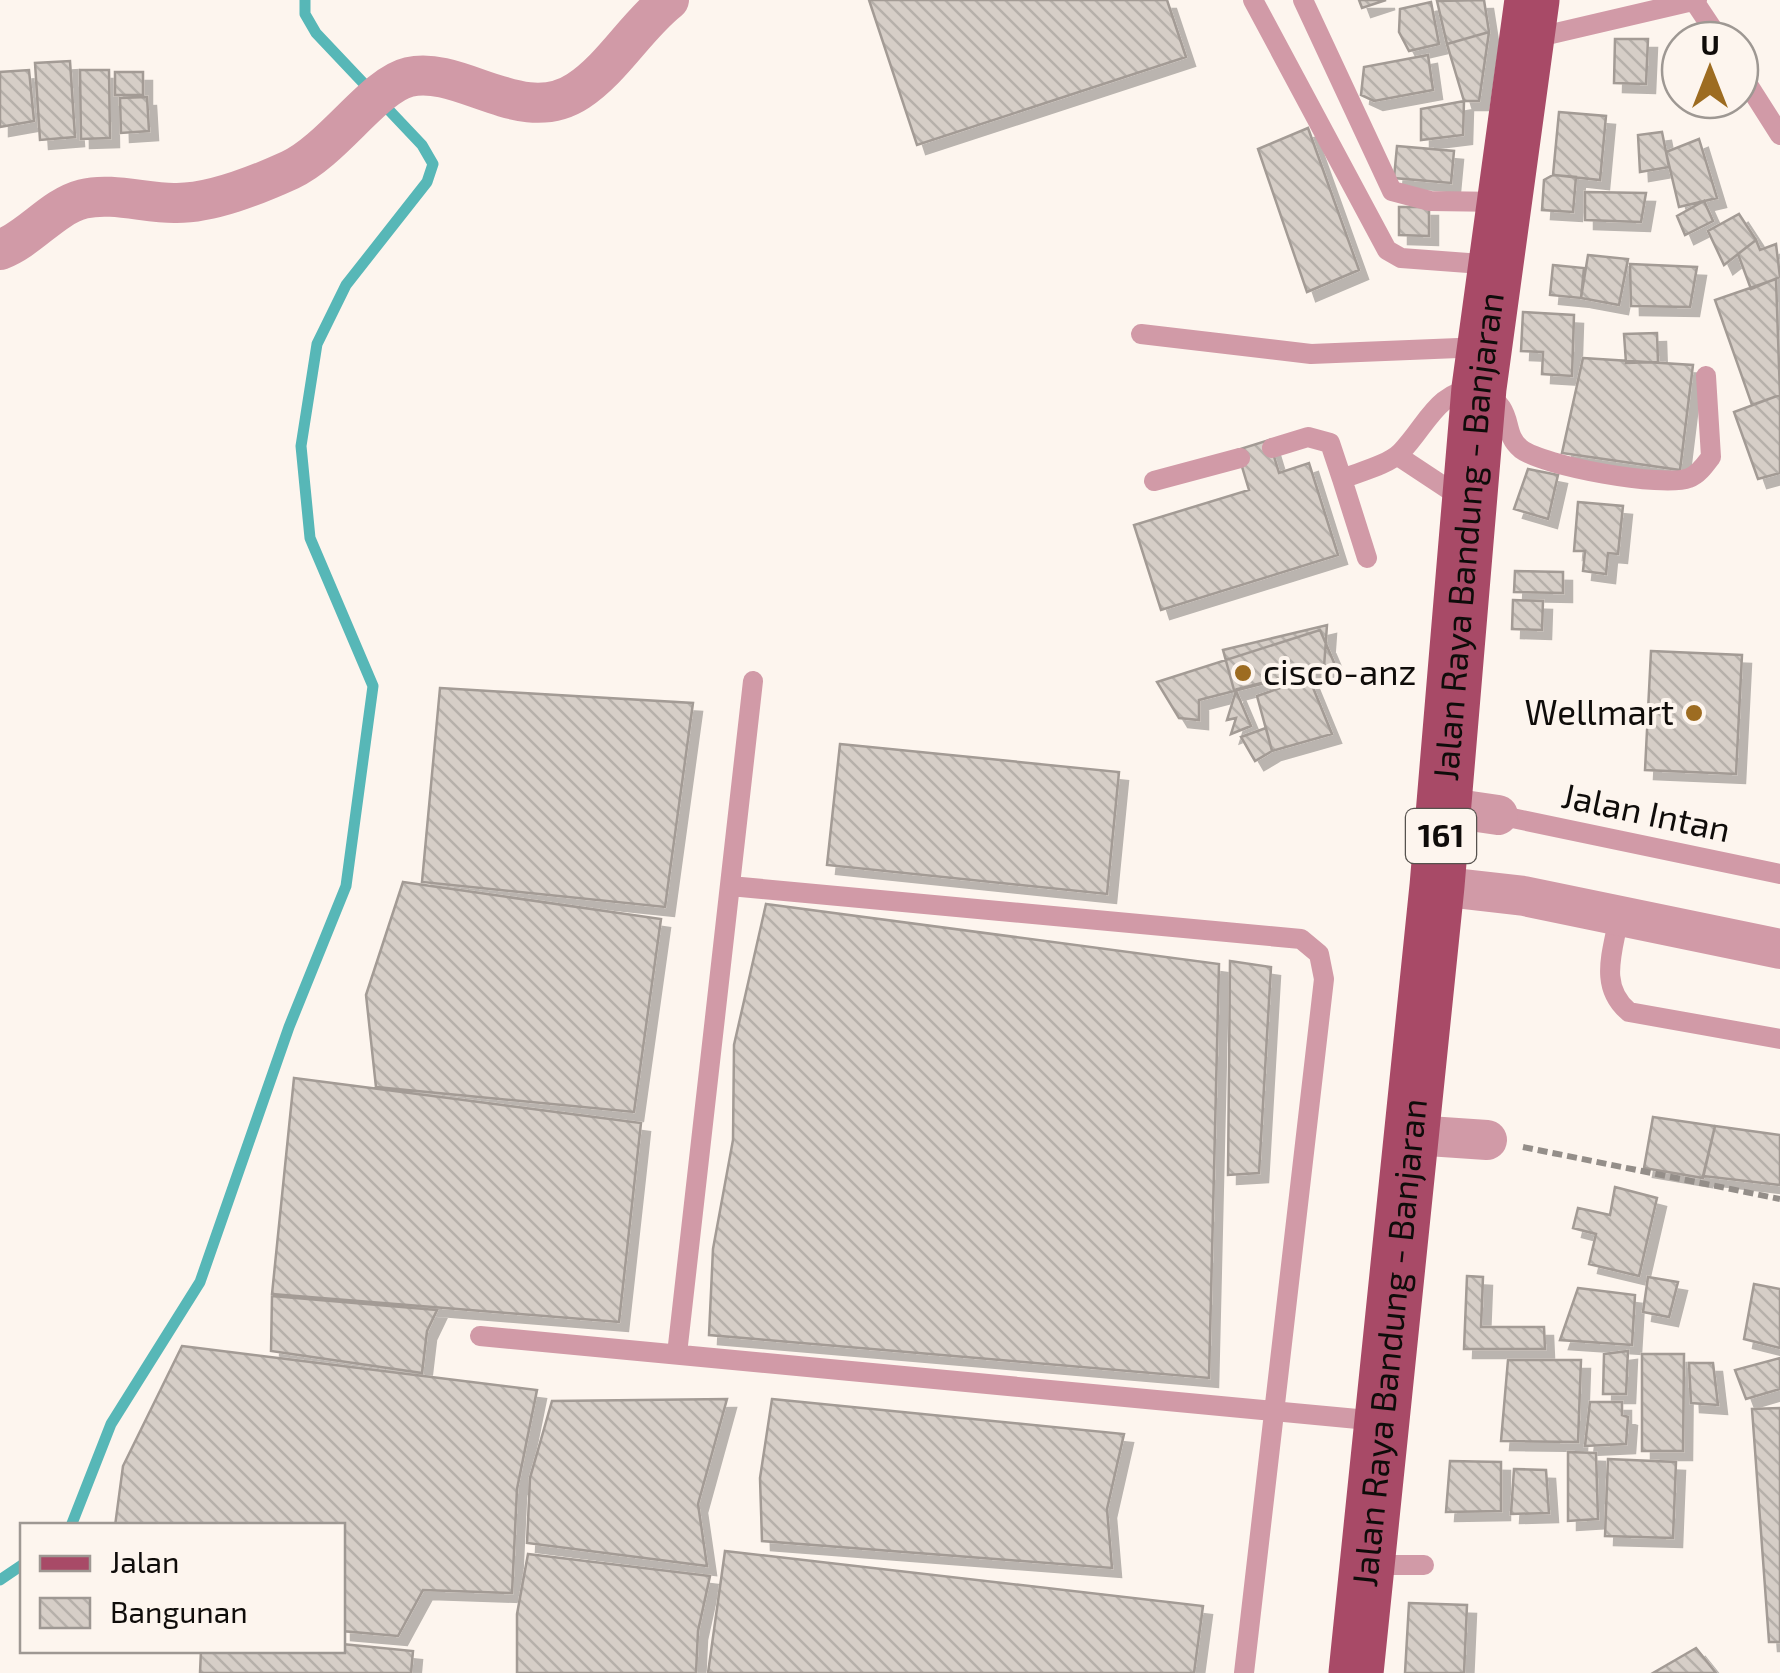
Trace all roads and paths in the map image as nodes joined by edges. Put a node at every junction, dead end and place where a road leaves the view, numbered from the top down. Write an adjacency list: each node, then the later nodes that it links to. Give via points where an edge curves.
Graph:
1 (669, 0): 9 (street, via 568,96 516,103 436,77 380,96 331,144 289,170 193,202 86,198)
2 (1253, 0): 10 (lane, via 1388,250 1400,258)
3 (1303, 0): 8 (lane, via 1392,191 1430,201)
4 (1696, 0): 5 (lane, via 1590,26)
5 (1541, 23): 8 (main road, Jalan Raya Bandung - Banjaran / 161)
6 (1760, 104): 7 (lane)
7 (1780, 135)
8 (1505, 202): 10 (main road, Jalan Raya Bandung - Banjaran / 161)
9 (0, 250)
10 (1497, 266): 12 (main road, Jalan Raya Bandung - Banjaran / 161)
11 (1141, 334): 12 (lane)
12 (1482, 367): 13 (lane, via 1512,440 1530,454 1560,465 1673,481 1690,478 1711,457); 15 (lane, via 1441,400); 19 (main road, Jalan Raya Bandung - Banjaran / 161)
13 (1706, 376)
14 (1272, 448): 17 (lane, via 1318,438 1330,443)
15 (1398, 456): 17 (lane); 19 (lane)
16 (1240, 458): 18 (lane)
17 (1342, 479): 20 (lane)
18 (1154, 481)
19 (1469, 502): 22 (main road, Jalan Raya Bandung - Banjaran / 161)
20 (1367, 558)
21 (753, 681): 25 (lane)
22 (1443, 807): 23 (street); 26 (main road, Jalan Raya Bandung - Banjaran / 161)
23 (1498, 815): 24 (lane, Jalan Intan)
24 (1780, 874)
25 (730, 886): 33 (lane); 34 (lane, via 1301,940 1319,954 1324,979)
26 (1482, 890): 27 (street); 30 (main road, Jalan Raya Bandung - Banjaran / 161)
27 (1620, 916): 28 (street); 29 (lane, via 1608,980 1614,999 1630,1012)
28 (1780, 949)
29 (1780, 1039)
30 (1456, 1138): 31 (path); 35 (main road, Jalan Raya Bandung - Banjaran / 161)
31 (1780, 1199)
32 (480, 1336): 33 (lane)
33 (676, 1354): 34 (lane)
34 (1274, 1409): 35 (lane); 38 (lane)
35 (1382, 1422): 37 (main road, Jalan Raya Bandung - Banjaran / 161)
36 (1424, 1564): 37 (lane)
37 (1383, 1565): 39 (main road, Jalan Raya Bandung - Banjaran / 161)
38 (1244, 1673)
39 (1356, 1673)

